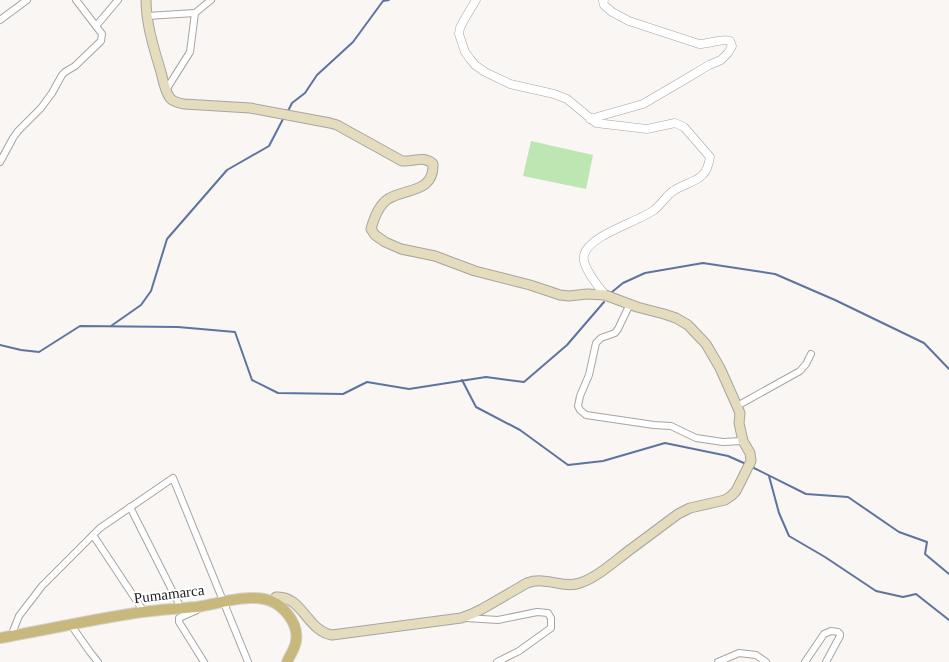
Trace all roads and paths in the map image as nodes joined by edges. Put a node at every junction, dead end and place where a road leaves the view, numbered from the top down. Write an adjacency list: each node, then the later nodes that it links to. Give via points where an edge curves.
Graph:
1 (26, 0): 10 (street)
2 (76, 0): 11 (street)
3 (118, 0): 11 (street)
4 (146, 0): 9 (main road)
5 (211, 0): 8 (street)
6 (476, 0): 13 (street, via 459,34 465,52 475,65 510,84 567,99)
7 (604, 0): 13 (street, via 608,9 629,21 699,44 724,39 732,46 721,60 643,104)
8 (195, 13): 9 (street); 12 (street, via 190,52)
9 (147, 16): 12 (main road)
10 (0, 20)
11 (96, 26): 14 (street, via 102,34 101,41 62,75 41,108 13,138)
12 (166, 90): 15 (main road, via 171,99 180,103 250,108 330,122 402,161 429,160 433,171 426,183 388,199 382,205 371,229 375,235 402,249 435,256 560,295)
13 (590, 119): 15 (street, via 596,123 647,129 675,123 684,127 710,157 702,176 670,193 648,214 608,233 587,248 583,257 586,267)
14 (0, 162)
15 (604, 295): 16 (main road)
16 (630, 304): 18 (main road, via 676,318 692,329 706,344); 19 (street, via 615,333 596,343 580,396 580,410 586,414 671,426 696,438)
17 (811, 354): 18 (street, via 800,371)
18 (738, 406): 19 (main road)
19 (743, 441): 26 (main road, via 751,461 736,491 725,500 678,514 580,584 533,581)
20 (130, 507): 21 (street); 23 (street, via 173,478); 24 (street)
21 (93, 536): 25 (street); 28 (street, via 42,586 19,616)
22 (272, 602): 23 (main road, Pumamarca, via 246,598); 26 (main road, via 276,597 293,602 318,629 332,635); 33 (main road, via 288,614 295,630 296,642)
23 (225, 604): 24 (main road, Pumamarca); 31 (street, via 200,608 178,620); 32 (street)
24 (182, 608): 25 (main road, Pumamarca)
25 (144, 612): 27 (main road, Pumamarca)
26 (461, 618): 34 (street, via 498,620 537,612 548,613 551,628)
27 (71, 625): 28 (main road, Pumamarca); 30 (street)
28 (11, 636): 29 (main road, Pumamarca)
29 (0, 638)
30 (98, 662)
31 (204, 662)
32 (248, 662)
33 (287, 662)
34 (497, 662)
35 (718, 662): 36 (street, via 739,653 756,655)
36 (766, 662)
37 (805, 662): 38 (street, via 824,634 838,632 840,636)
38 (826, 662)

